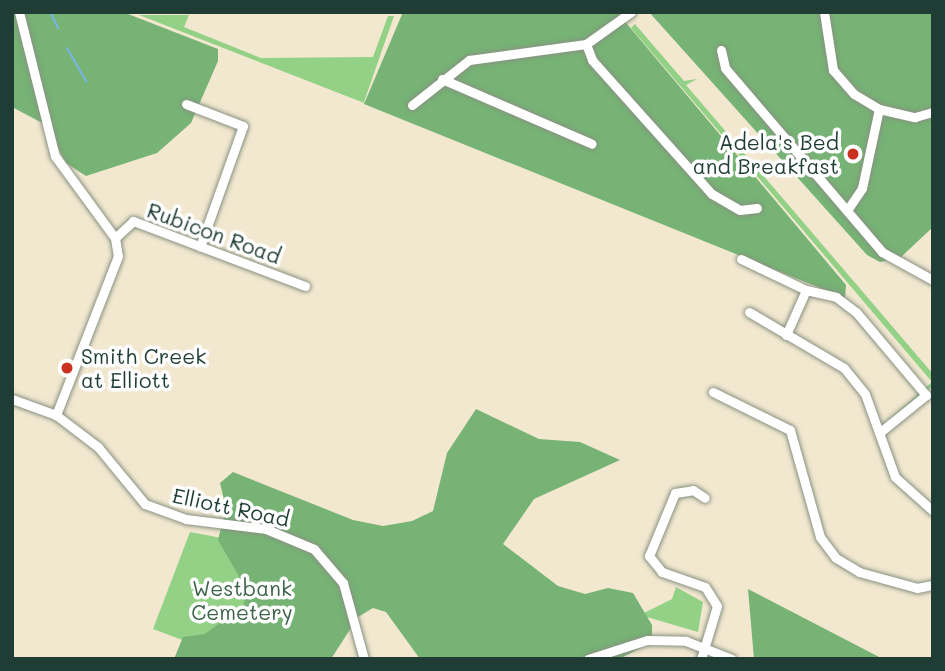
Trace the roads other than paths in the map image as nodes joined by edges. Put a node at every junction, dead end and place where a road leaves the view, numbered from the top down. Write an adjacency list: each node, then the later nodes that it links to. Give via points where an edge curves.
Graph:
1 (19, 12): 14 (street, via 55,156)
2 (824, 12): 9 (street, via 833,70 853,94)
3 (629, 13): 4 (street)
4 (586, 44): 6 (street, via 469,60); 12 (street, via 592,60 712,194 740,210)
5 (721, 50): 13 (street, via 725,68)
6 (442, 79): 8 (street); 11 (street)
7 (187, 104): 15 (street, via 243,126)
8 (412, 105)
9 (880, 109): 10 (street, via 915,117); 13 (street, via 862,188)
10 (933, 112)
11 (592, 144)
12 (757, 208)
13 (848, 209): 17 (street, via 882,252)
14 (115, 238): 15 (street, Rubicon Road, via 133,221); 24 (street, via 118,256)
15 (201, 247): 18 (street, Rubicon Road)
16 (741, 259): 19 (street)
17 (933, 280)
18 (305, 286)
19 (806, 290): 21 (street); 25 (street, via 836,297 856,312 926,395)
20 (749, 312): 21 (street)
21 (786, 335): 25 (street, via 844,368 865,394)
22 (713, 392): 28 (street, via 790,430 820,537 836,558 859,572 917,588)
23 (12, 399): 24 (street, Elliott Road)
24 (57, 415): 30 (street, Elliott Road, via 98,447 145,504 186,519 266,529 314,549 348,593)
25 (879, 433): 27 (street, via 895,477)
26 (705, 498): 29 (street, via 693,490 674,493 649,556 662,572 705,587 717,606)
27 (933, 511)
28 (933, 585)
29 (704, 646): 31 (street, via 647,640); 32 (street); 33 (street)
30 (364, 659)
31 (588, 659)
32 (701, 659)
33 (732, 659)

